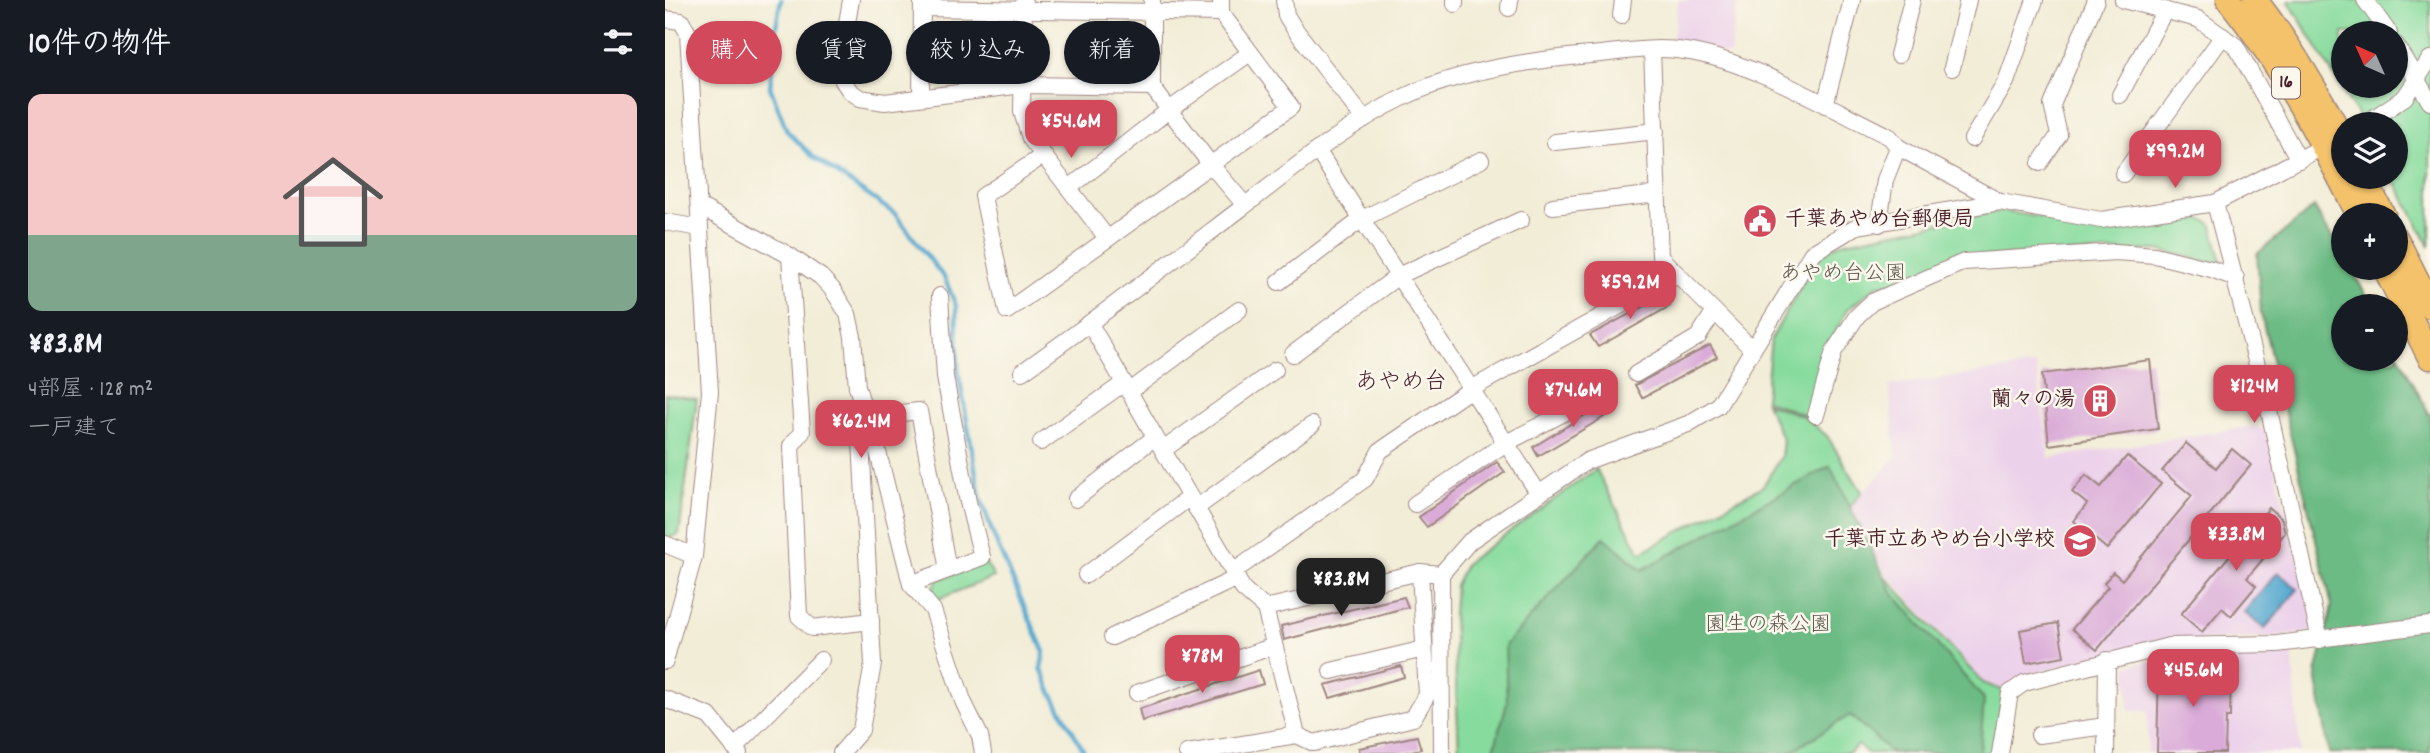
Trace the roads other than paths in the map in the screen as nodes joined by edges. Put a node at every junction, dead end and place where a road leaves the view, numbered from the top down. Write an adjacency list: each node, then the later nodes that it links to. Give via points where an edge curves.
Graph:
1 (851, 0): 30 (street, via 839,69 850,91 860,98 885,102)
2 (1284, 0): 36 (street, via 1294,29)
3 (1852, 0): 32 (street)
4 (1912, 0): 22 (street)
5 (1968, 0): 25 (street)
6 (2035, 0): 39 (street, via 2006,82)
7 (2096, 0): 47 (street, via 2052,105 2059,135)
8 (2123, 0): 16 (street)
9 (2228, 0): 38 (highway, 16)
10 (2255, 0): 35 (highway, 16, via 2289,46)
11 (2365, 0): 18 (street)
12 (922, 4): 13 (street); 30 (street)
13 (1024, 5): 14 (street); 27 (street)
14 (1152, 6): 15 (street); 28 (street)
15 (1221, 7): 21 (street)
16 (2165, 10): 19 (street, via 2198,19); 29 (street)
17 (665, 19): 55 (street, via 681,21 688,33)
18 (2380, 21)
19 (2223, 36): 46 (street, via 2237,46); 49 (street)
20 (1651, 50): 32 (street, via 1684,50 1739,64); 36 (street, via 1559,58 1455,77); 37 (street)
21 (1250, 53): 33 (street); 48 (street, via 1291,107)
22 (1898, 55)
23 (2430, 59): 26 (street)
24 (2408, 66): 26 (street)
25 (1952, 68)
26 (2417, 81): 31 (street); 34 (street, via 2405,97)
27 (1023, 85): 28 (street); 30 (street); 44 (street, via 1024,125)
28 (1152, 87): 33 (street)
29 (2120, 95)
30 (921, 96)
31 (2430, 102)
32 (1825, 105): 42 (street, via 1890,137)
33 (1169, 110): 48 (street); 50 (street)
34 (2383, 112)
35 (2331, 117)
36 (1364, 119): 43 (street)
37 (1656, 131): 40 (street); 51 (street)
38 (2331, 132)
39 (1972, 139)
40 (1555, 142)
41 (2331, 144): 46 (street)
42 (1898, 147): 52 (street); 60 (street, via 1885,180)
43 (1317, 150): 54 (street); 57 (street)
44 (1044, 155): 50 (street); 62 (street, via 983,196 1007,311)
45 (1481, 160): 57 (street)
46 (2299, 160): 53 (street)
47 (2040, 163)
48 (1211, 165): 54 (street); 62 (street)
49 (2123, 174)
50 (1069, 188): 62 (street)
51 (1658, 194): 56 (street); 65 (street, via 1660,257)
52 (2000, 202): 53 (street, via 2101,220); 60 (street)
53 (2215, 203): 67 (street)
54 (1245, 205): 74 (street)
55 (699, 206): 61 (street); 63 (street)
56 (1553, 206)
57 (1362, 219): 66 (street); 69 (street)
58 (1521, 220): 66 (street)
59 (665, 222): 61 (street)
60 (1879, 224): 75 (street, via 1857,226 1812,253)
61 (700, 228): 95 (street, via 710,391)
62 (1107, 238)
63 (790, 256): 85 (street, via 821,277 848,314); 103 (street, via 802,432 791,446 799,616 812,628)
64 (2408, 263): 71 (highway)
65 (1677, 274): 73 (street); 82 (street)
66 (1398, 276): 76 (street); 82 (street)
67 (2236, 278): 84 (street, via 2155,255 2116,252 1965,262 1873,302 1857,316 1834,351); 106 (street)
68 (2391, 280): 77 (highway)
69 (1279, 282)
70 (940, 296): 96 (street, via 945,377 982,557)
71 (2430, 306)
72 (1239, 310): 81 (street)
73 (1714, 312): 75 (street); 80 (street, via 1698,337)
74 (1090, 324): 79 (street); 81 (street)
75 (1752, 349): 90 (street, via 1718,406 1688,424 1587,461)
76 (1293, 354)
77 (2430, 357)
78 (1275, 370): 89 (street)
79 (1022, 372)
80 (1636, 373)
81 (1126, 387): 87 (street); 89 (street)
82 (1471, 389): 88 (street); 100 (street, via 1380,451 1365,479)
83 (1595, 397): 88 (street)
84 (1815, 415)
85 (865, 417): 96 (street, via 919,411); 101 (street); 103 (street, via 860,423)
86 (1312, 425): 92 (street)
87 (1041, 442)
88 (1506, 443): 90 (street); 93 (street)
89 (1159, 444): 91 (street); 92 (street)
90 (1539, 494): 98 (street, via 1470,541)
91 (1076, 499)
92 (1193, 503): 99 (street); 100 (street)
93 (1415, 504)
94 (665, 544): 95 (street)
95 (694, 556): 111 (street)
96 (948, 570): 101 (street)
97 (1420, 572): 98 (street); 102 (street); 108 (street)
98 (1441, 574): 122 (street)
99 (1086, 575)
100 (1235, 575): 102 (street); 105 (street)
101 (912, 584): 120 (street, via 933,610)
102 (1265, 608): 107 (street)
103 (871, 621): 119 (street, via 873,664 861,730)
104 (2430, 625): 106 (street)
105 (1112, 637)
106 (2320, 640): 110 (street, via 2169,646)
107 (1274, 646): 113 (street); 116 (street)
108 (1424, 649): 112 (street); 116 (street, via 1427,695 1413,719 1314,743)
109 (821, 660): 118 (street)
110 (2107, 660): 115 (street); 123 (street, via 2024,682 2010,693)
111 (665, 661)
112 (1331, 671)
113 (1136, 693)
114 (665, 699): 118 (street, via 709,716)
115 (2106, 726): 117 (street); 124 (street)
116 (1297, 735): 121 (street)
117 (2039, 735)
118 (737, 750)
119 (841, 753)
120 (983, 753)
121 (1187, 753)
122 (1442, 753)
123 (2000, 753)
124 (2106, 753)

